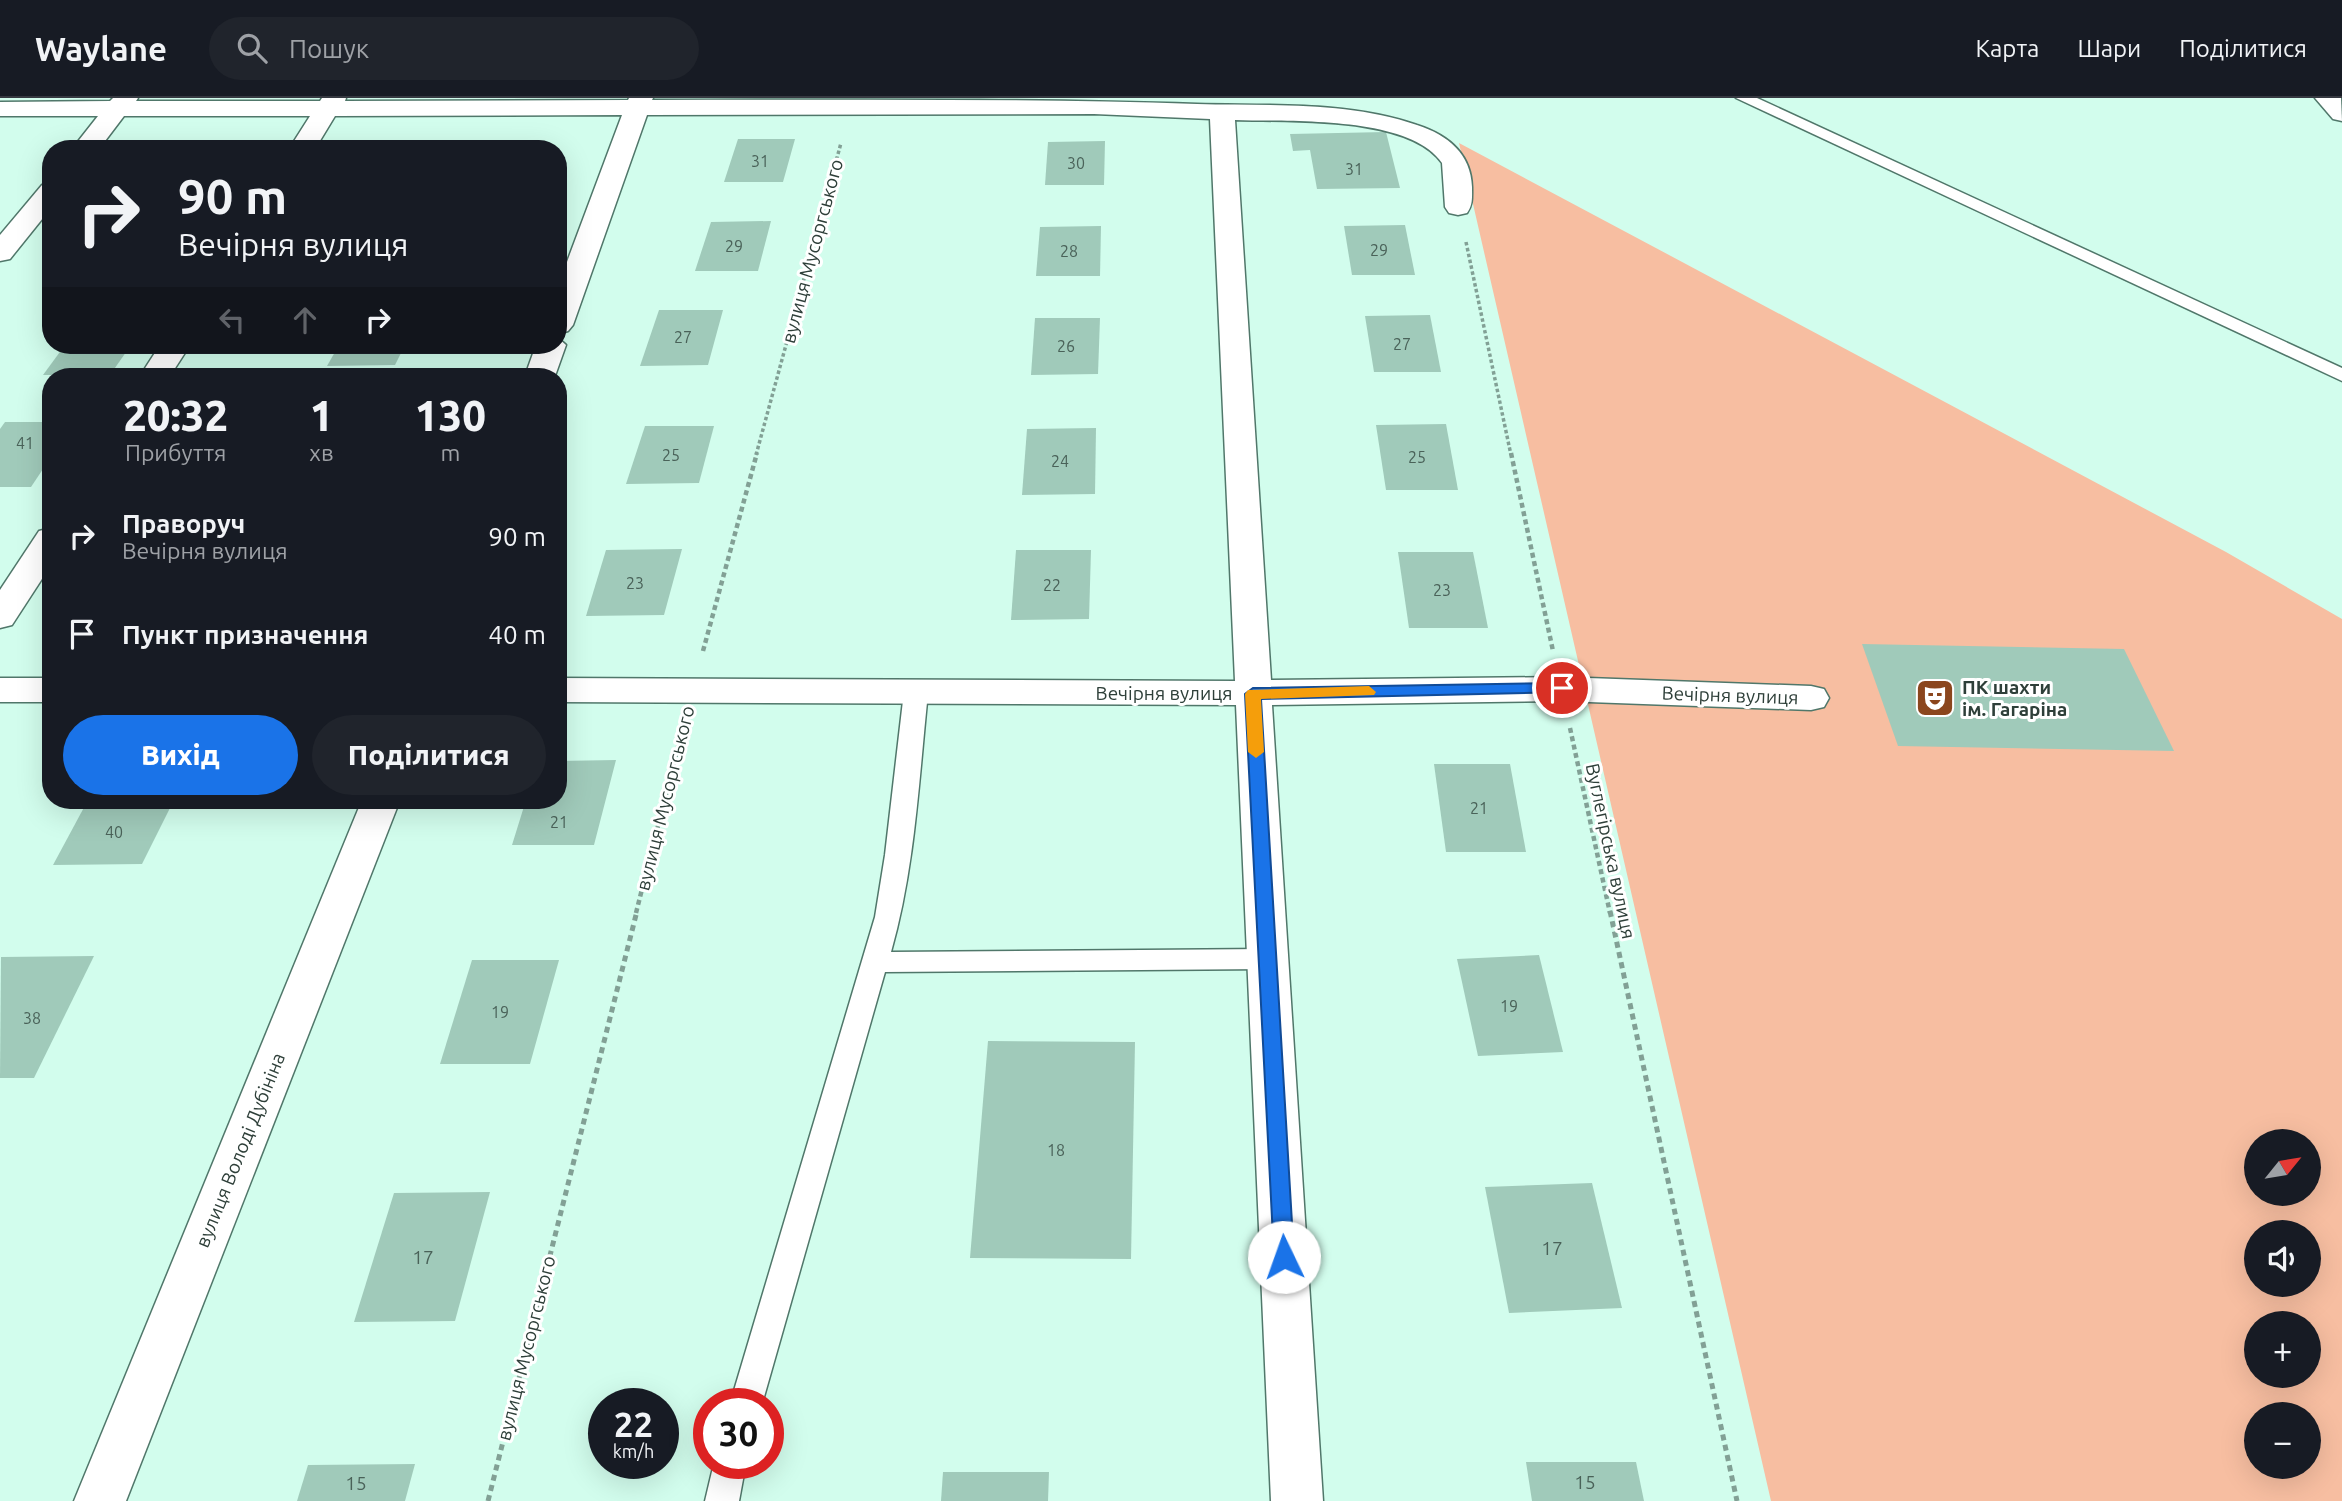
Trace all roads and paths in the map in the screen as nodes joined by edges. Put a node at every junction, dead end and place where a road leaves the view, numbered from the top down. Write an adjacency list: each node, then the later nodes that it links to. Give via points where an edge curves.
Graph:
1 (1394, 98): 11 (street)
2 (1744, 98): 18 (lane)
3 (2327, 98): 10 (street)
4 (640, 102): 5 (street); 7 (street); 17 (street)
5 (331, 103): 6 (street); 13 (street)
6 (122, 104): 8 (street); 12 (street)
7 (851, 107): 9 (street); 25 (path, вулиця Мусоргського)
8 (0, 108)
9 (1222, 112): 11 (street); 27 (street)
10 (2342, 114)
11 (1353, 117): 15 (street, via 1389,124 1440,146 1455,164)
12 (92, 140)
13 (308, 140)
14 (42, 202): 16 (street)
15 (1458, 207): 21 (path, Вуглегірська вулиця)
16 (0, 253)
17 (567, 301)
18 (2342, 375)
19 (42, 552): 20 (street)
20 (0, 617)
21 (1562, 688): 27 (street, Вечірня вулиця); 28 (street, Вечірня вулиця); 38 (path, Вуглегірська вулиця)
22 (0, 690): 23 (street)
23 (42, 690)
24 (567, 690): 25 (street, Вечірня вулиця)
25 (692, 691): 26 (street, Вечірня вулиця); 35 (path, вулиця Мусоргського)
26 (916, 692): 27 (street, Вечірня вулиця); 31 (lane, via 892,892)
27 (1253, 694): 30 (street)
28 (1811, 698)
29 (377, 809): 34 (street, вулиця Володі Дубініна)
30 (1267, 959): 31 (lane); 37 (street)
31 (874, 962): 32 (lane)
32 (751, 1388)
33 (727, 1479): 36 (lane)
34 (100, 1501)
35 (488, 1501)
36 (722, 1501)
37 (1297, 1501)
38 (1737, 1501)

